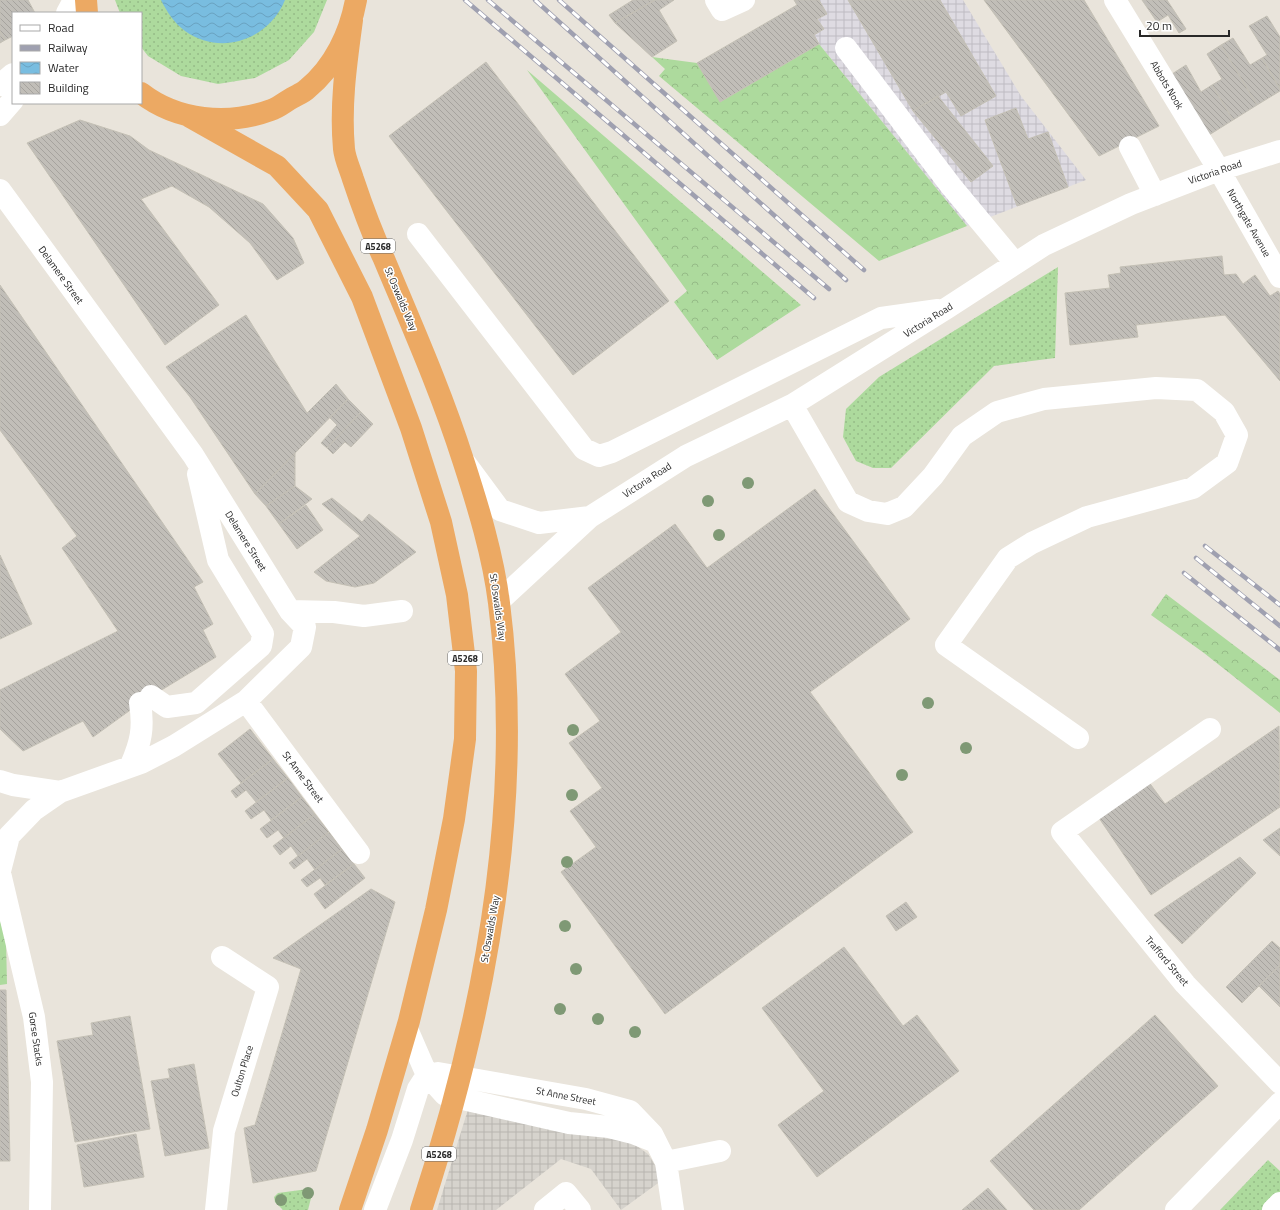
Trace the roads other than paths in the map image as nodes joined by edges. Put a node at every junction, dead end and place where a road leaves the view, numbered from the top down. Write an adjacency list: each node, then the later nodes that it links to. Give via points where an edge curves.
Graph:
1 (74, 0): 7 (street)
2 (86, 0): 8 (highway)
3 (744, 0): 5 (street)
4 (1115, 0): 18 (street, Abbots Nook)
5 (719, 5)
6 (354, 10): 15 (highway, A5268, via 335,58 307,89 271,110 231,120); 28 (highway, St Oswalds Way / A5268, via 342,98 344,153 363,211 430,369)
7 (68, 12)
8 (87, 12)
9 (846, 48): 23 (street, via 951,186)
10 (12, 75): 11 (street)
11 (0, 85)
12 (142, 94): 15 (highway, A5268, via 154,104)
13 (12, 101): 14 (street)
14 (0, 116)
15 (190, 116): 42 (highway, A5268, via 277,166 318,210 362,297 411,428 441,522 457,595 466,671 465,739 454,819 438,899)
16 (1130, 147): 20 (street)
17 (1280, 151): 18 (street, Victoria Road)
18 (1218, 170): 20 (street, Victoria Road); 24 (street, Northgate Avenue)
19 (0, 175): 21 (street, Delamere Street)
20 (1155, 194): 23 (street, Victoria Road, via 1044,245)
21 (5, 198): 27 (street, Delamere Street)
22 (418, 234): 25 (street, via 584,449 599,456 612,452 880,318)
23 (1015, 263): 25 (street, Victoria Road)
24 (1280, 277)
25 (947, 308): 26 (street, Victoria Road)
26 (792, 405): 29 (street, Victoria Road, via 686,456); 35 (street, via 848,502 868,511 887,514 904,508 933,476 962,436 996,412 1044,399 1156,388 1196,390 1224,412 1237,435 1227,463 1193,488 1087,517 1032,542 1008,558 946,645)
27 (193, 455): 31 (street, Delamere Street); 36 (street, via 218,560 262,634 261,646 196,703 167,707 145,699 141,741)
28 (464, 461): 29 (street, Victoria Road, via 500,510 539,523); 30 (highway, St Oswalds Way / A5268, via 486,535)
29 (590, 517): 30 (street, Victoria Road)
30 (499, 601): 44 (highway, St Oswalds Way / A5268, via 508,722 497,888)
31 (290, 611): 32 (street, via 364,616); 33 (street, Delamere Street, via 305,627 301,647)
32 (402, 611)
33 (246, 701): 36 (street, Delamere Street, via 174,746 141,763); 39 (street, St Anne Street)
34 (1210, 729): 45 (street, Trafford Street, via 1062,832 1186,984)
35 (1078, 738)
36 (131, 765): 38 (street, Delamere Street)
37 (7, 783): 38 (street, Delamere Street)
38 (60, 792): 40 (street, Delamere Street, via 34,810 10,836)
39 (359, 853)
40 (0, 872): 52 (street, Gorse Stacks, via 35,1024 42,1082)
41 (222, 957): 53 (street, Oulton Place, via 268,987 224,1131)
42 (407, 1029): 43 (street); 54 (highway, A5268)
43 (427, 1075): 44 (street, St Anne Street, via 438,1072); 46 (street, via 445,1094); 55 (street, via 418,1089 402,1140)
44 (461, 1076): 46 (highway, St Oswalds Way / A5268); 48 (street, St Anne Street, via 586,1099 630,1111 642,1122)
45 (1280, 1083)
46 (455, 1098): 48 (street, via 569,1123 633,1133); 56 (highway, St Oswalds Way / A5268)
47 (1280, 1104): 60 (street)
48 (656, 1142): 50 (street, St Anne Street)
49 (720, 1151): 50 (street)
50 (666, 1162): 59 (street, St Anne Street)
51 (1280, 1203): 61 (street)
52 (40, 1210)
53 (216, 1210)
54 (350, 1210)
55 (375, 1210)
56 (421, 1210)
57 (545, 1210): 58 (street, via 566,1193)
58 (580, 1210)
59 (673, 1210)
60 (1176, 1210)
61 (1273, 1210)

